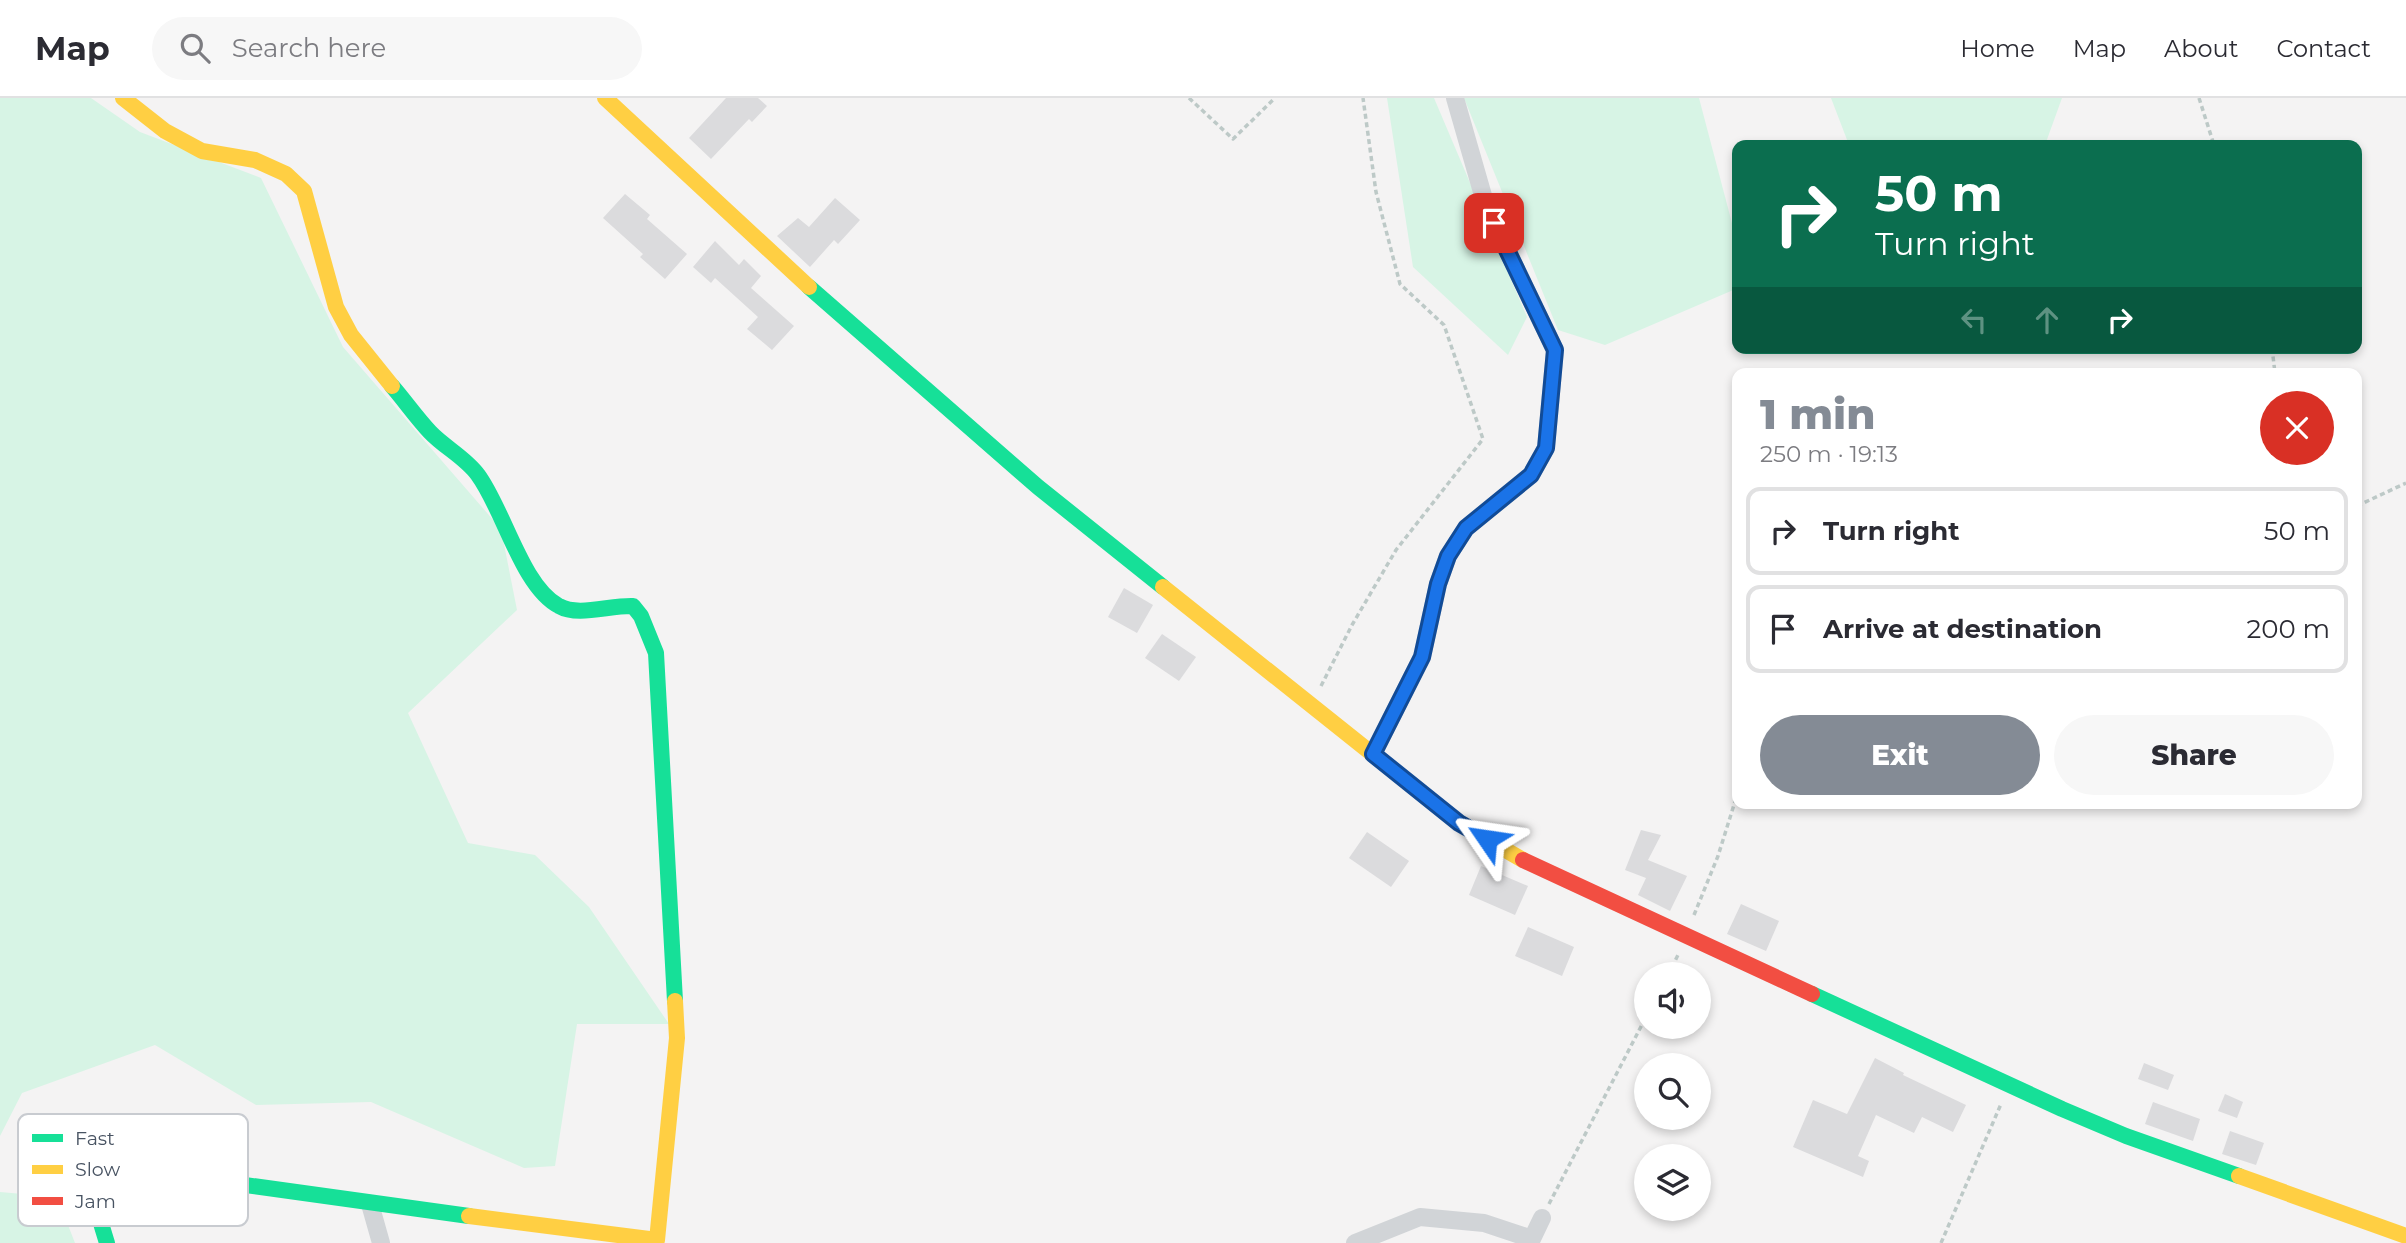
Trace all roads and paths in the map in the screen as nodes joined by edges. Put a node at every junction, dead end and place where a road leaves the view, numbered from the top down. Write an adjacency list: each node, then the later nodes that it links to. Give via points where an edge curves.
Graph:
1 (123, 98): 18 (street, via 165,131 202,151 255,160 286,174 304,191 336,307 351,335 430,432 477,473 536,589 564,609 580,613 616,604 633,606 642,616 656,653 677,1038 657,1240)
2 (606, 98): 11 (street, via 961,422)
3 (1189, 98): 4 (path, via 1233,139)
4 (1275, 98)
5 (1363, 98): 11 (path, via 1376,192 1400,284 1444,325 1483,439 1396,550)
6 (1455, 98): 12 (street, via 1486,206 1555,350 1546,448 1531,475 1466,528 1448,556 1422,657)
7 (2199, 98): 8 (path)
8 (2212, 140)
9 (2406, 483): 10 (path)
10 (2362, 504)
11 (1310, 706): 12 (street)
12 (1373, 754): 14 (street, via 1459,823 1532,866)
13 (1733, 809): 14 (path)
14 (1685, 938): 16 (street)
15 (1635, 1039): 19 (path)
16 (2012, 1086): 21 (street, via 2126,1136); 25 (path, via 1993,1118)
17 (248, 1186): 18 (street)
18 (370, 1204): 23 (street)
19 (1542, 1218): 24 (street, via 1532,1239 1484,1223 1420,1217)
20 (102, 1226): 22 (street)
21 (2406, 1236)
22 (107, 1243)
23 (382, 1243)
24 (1355, 1243)
25 (1941, 1243)

